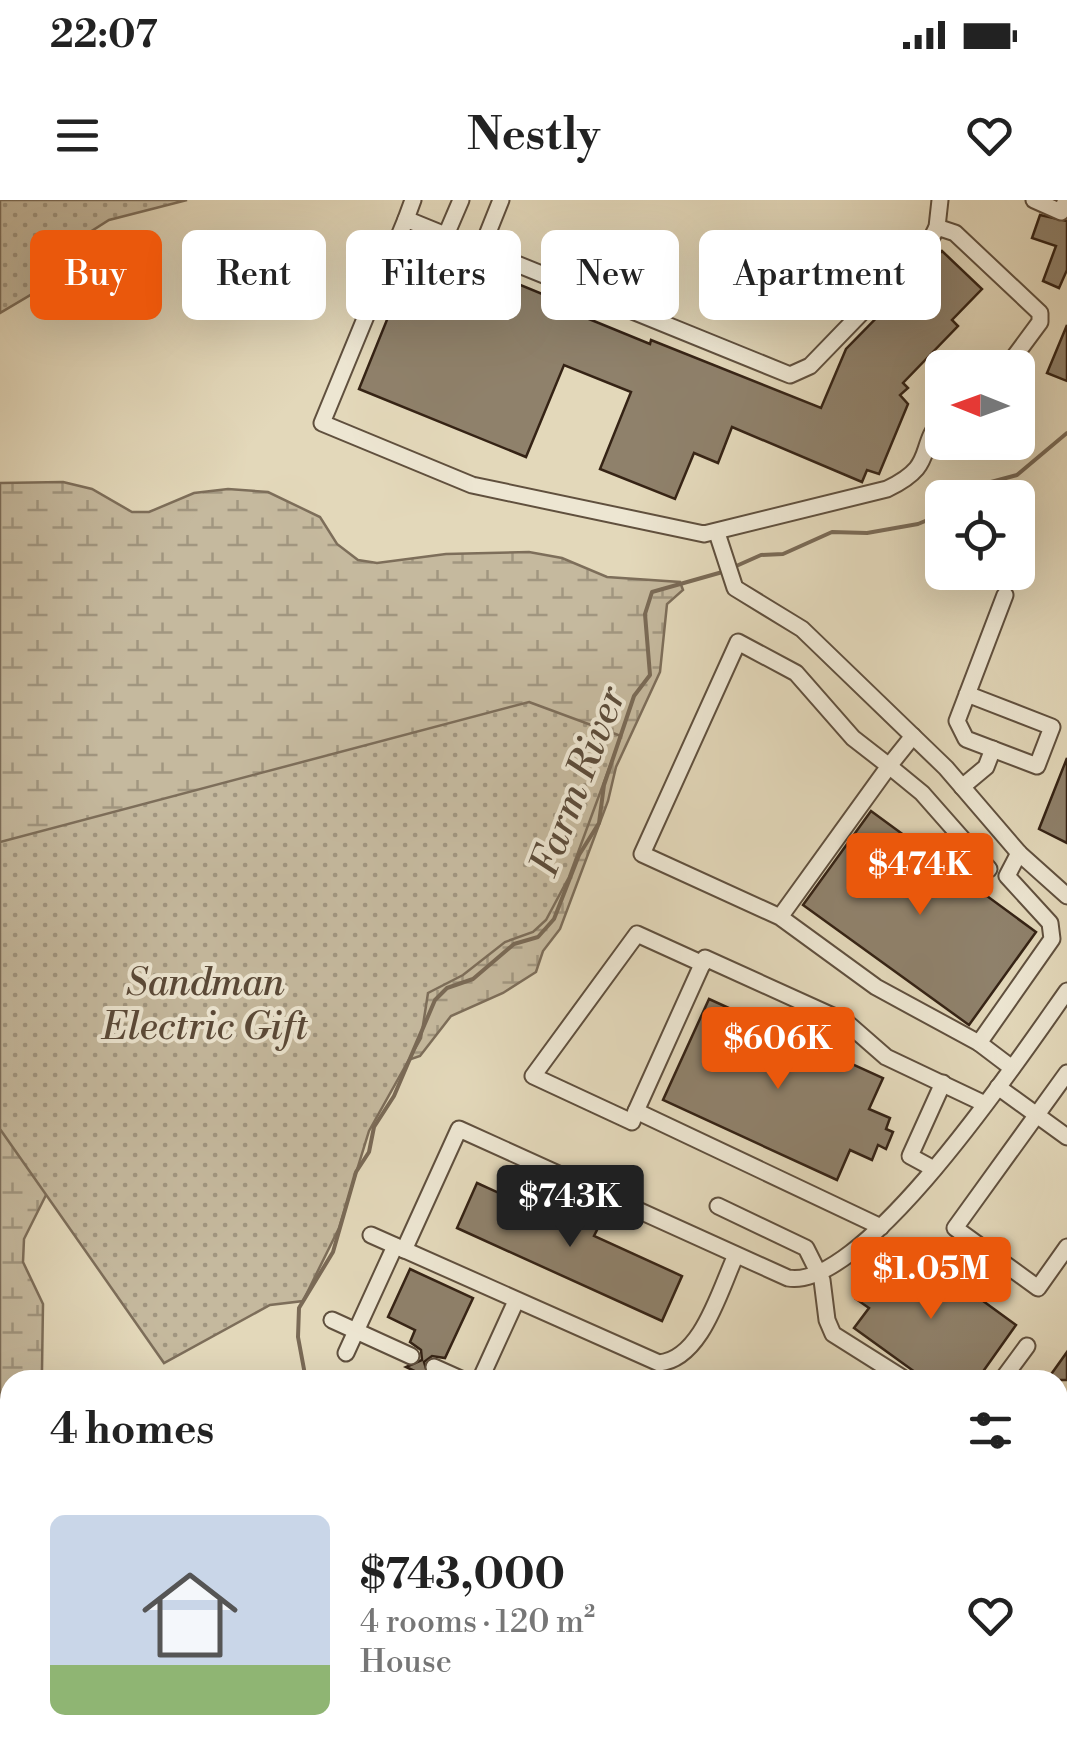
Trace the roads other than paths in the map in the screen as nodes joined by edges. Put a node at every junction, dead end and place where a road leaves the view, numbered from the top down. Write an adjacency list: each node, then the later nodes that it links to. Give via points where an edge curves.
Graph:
1 (413, 200): 7 (street)
2 (461, 200): 10 (street)
3 (501, 200): 11 (street)
4 (940, 200): 8 (street)
5 (1034, 200): 6 (street, via 1061,212)
6 (1066, 200)
7 (406, 218): 9 (street); 15 (street, via 322,423 472,484)
8 (937, 227): 12 (street, via 810,366 790,375); 13 (street, via 955,233 1040,314)
9 (433, 230)
10 (448, 230)
11 (489, 230)
12 (521, 266)
13 (1019, 350)
14 (925, 459): 15 (street, via 908,479 887,489)
15 (717, 533): 18 (street, via 732,582 794,622)
16 (1005, 594): 17 (street)
17 (967, 694): 19 (street, via 957,721 966,738); 19 (street, via 1052,727 1038,766)
18 (913, 736): 20 (street); 21 (street)
19 (993, 749): 21 (street, via 986,766)
20 (890, 766): 23 (street, via 922,792); 25 (street); 25 (street, via 853,738 796,673 738,642 642,854)
21 (962, 787): 22 (street)
22 (1019, 854): 24 (street); 26 (street, via 1008,866 1009,881)
23 (989, 869)
24 (1067, 896)
25 (780, 917): 29 (street, via 876,987)
26 (1060, 925): 29 (street)
27 (703, 964): 32 (street, via 705,958 846,1022 886,1057); 35 (street); 35 (street, via 637,934 532,1076 632,1122)
28 (1067, 991): 30 (street)
29 (979, 1043): 30 (street)
30 (1012, 1068): 33 (street)
31 (1067, 1072): 36 (street)
32 (943, 1083): 34 (street); 38 (street, via 910,1156)
33 (998, 1087): 34 (street); 36 (street)
34 (984, 1104): 38 (street)
35 (636, 1112): 40 (street)
36 (1036, 1115): 37 (street); 42 (street, via 955,1228 1038,1288)
37 (1067, 1137)
38 (934, 1169): 40 (street)
39 (718, 1206): 45 (street, via 800,1244)
40 (881, 1227): 45 (street)
41 (371, 1236): 43 (street)
42 (1067, 1247)
43 (399, 1248): 44 (street, via 459,1129); 46 (street); 48 (street)
44 (736, 1255): 45 (street, via 794,1280); 46 (street, via 688,1350 666,1362 644,1360)
45 (820, 1273): 55 (street, via 833,1334)
46 (516, 1301): 54 (street)
47 (332, 1320): 48 (street)
48 (357, 1332): 50 (street); 51 (street)
49 (1027, 1346): 56 (street)
50 (346, 1354)
51 (410, 1356)
52 (434, 1367): 53 (street)
53 (441, 1370)
54 (485, 1370)
55 (890, 1370)
56 (1009, 1370)

